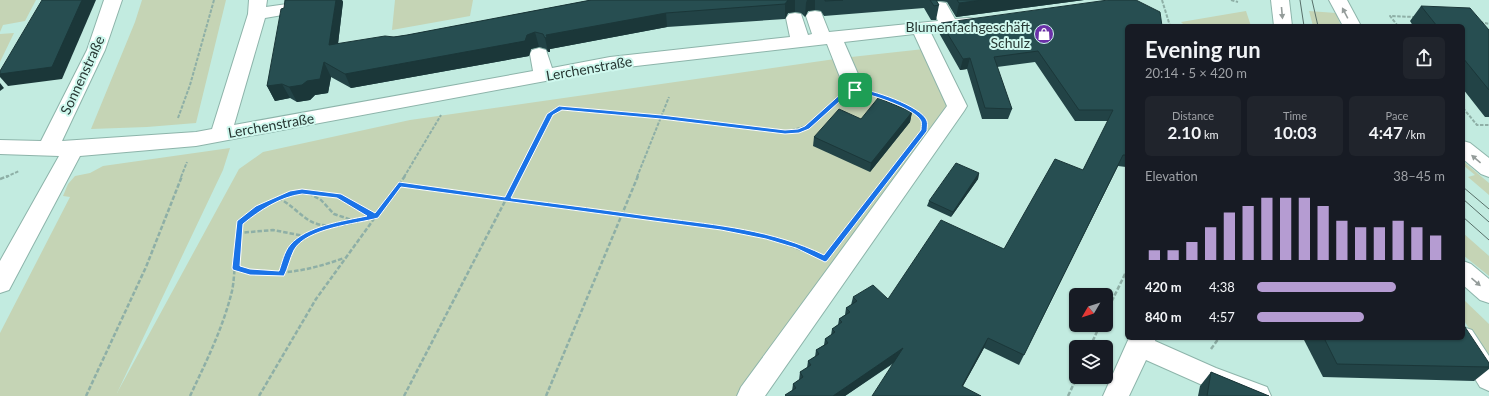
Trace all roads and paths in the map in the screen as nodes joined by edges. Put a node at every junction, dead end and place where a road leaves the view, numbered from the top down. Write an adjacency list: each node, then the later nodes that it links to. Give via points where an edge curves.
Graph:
1 (113, 0): 38 (street, Sonnenstraße, via 96,50)
2 (214, 0): 36 (path, via 190,85)
3 (1162, 0): 16 (path)
4 (1231, 0): 7 (path)
5 (1280, 0): 17 (street, one-way to 17)
6 (1338, 0): 18 (street, one-way to 6)
7 (1238, 2)
8 (257, 7): 10 (street); 34 (street)
9 (940, 7): 21 (street)
10 (294, 8)
11 (816, 16): 23 (street)
12 (795, 18): 24 (street)
13 (1419, 18): 19 (path, via 1390,16)
14 (985, 21): 21 (street, Lerchenstraße)
15 (1475, 21): 20 (path)
16 (1169, 24)
17 (1283, 24)
18 (1351, 24)
19 (1396, 24)
20 (1489, 24)
21 (949, 25): 22 (street, Lerchenstraße)
22 (920, 29): 23 (street, Lerchenstraße); 70 (street, via 956,106)
23 (828, 38): 24 (street, Lerchenstraße); 27 (street)
24 (800, 41): 26 (street, Lerchenstraße, via 668,56)
25 (539, 54): 26 (street)
26 (544, 76): 34 (street, Lerchenstraße)
27 (855, 90): 31 (path, via 847,92 799,131 785,132); 32 (path, via 866,90 909,108)
28 (669, 97): 31 (path)
29 (1465, 110): 33 (path, via 1477,125)
30 (441, 117): 42 (path)
31 (661, 117): 44 (path, via 570,108 554,111 550,114); 46 (path)
32 (922, 118)
33 (1489, 125)
34 (221, 134): 35 (street, Lerchenstraße)
35 (196, 139): 36 (street, Lerchenstraße); 65 (path, via 146,266)
36 (169, 142): 39 (street, Lerchenstraße)
37 (0, 147): 38 (street, Lerchenstraße)
38 (48, 148): 39 (street, Lerchenstraße)
39 (73, 149): 58 (street)
40 (1465, 150): 41 (street, one-way to 40)
41 (1489, 169)
42 (399, 185): 44 (path); 47 (path)
43 (311, 193): 45 (path, via 292,192); 47 (path, via 338,195 366,213); 48 (path, via 333,213)
44 (507, 199): 46 (path); 68 (path)
45 (274, 200): 49 (path, via 285,201 317,224); 50 (path, via 244,218)
46 (622, 215): 53 (path, via 766,236 798,245); 69 (path)
47 (376, 216): 48 (path); 52 (path)
48 (355, 221): 49 (path)
49 (335, 225): 51 (path)
50 (238, 232): 51 (path, via 273,230); 54 (path)
51 (304, 236): 56 (path, via 292,248)
52 (346, 258): 56 (path, via 305,271); 67 (path, via 316,299)
53 (825, 259)
54 (236, 268): 56 (path, via 250,272); 66 (path, via 220,330)
55 (1465, 272): 59 (street, one-way to 59)
56 (282, 274)
57 (1125, 274): 60 (path)
58 (0, 283)
59 (1489, 294)
60 (1113, 299)
61 (1464, 340): 63 (street)
62 (1140, 342): 72 (street); 73 (street, via 1207,376)
63 (1489, 379)
64 (1074, 384): 71 (path)
65 (86, 396)
66 (190, 396)
67 (258, 396)
68 (404, 396)
69 (546, 396)
70 (750, 396)
71 (1068, 396)
72 (1116, 396)
73 (1258, 396)

